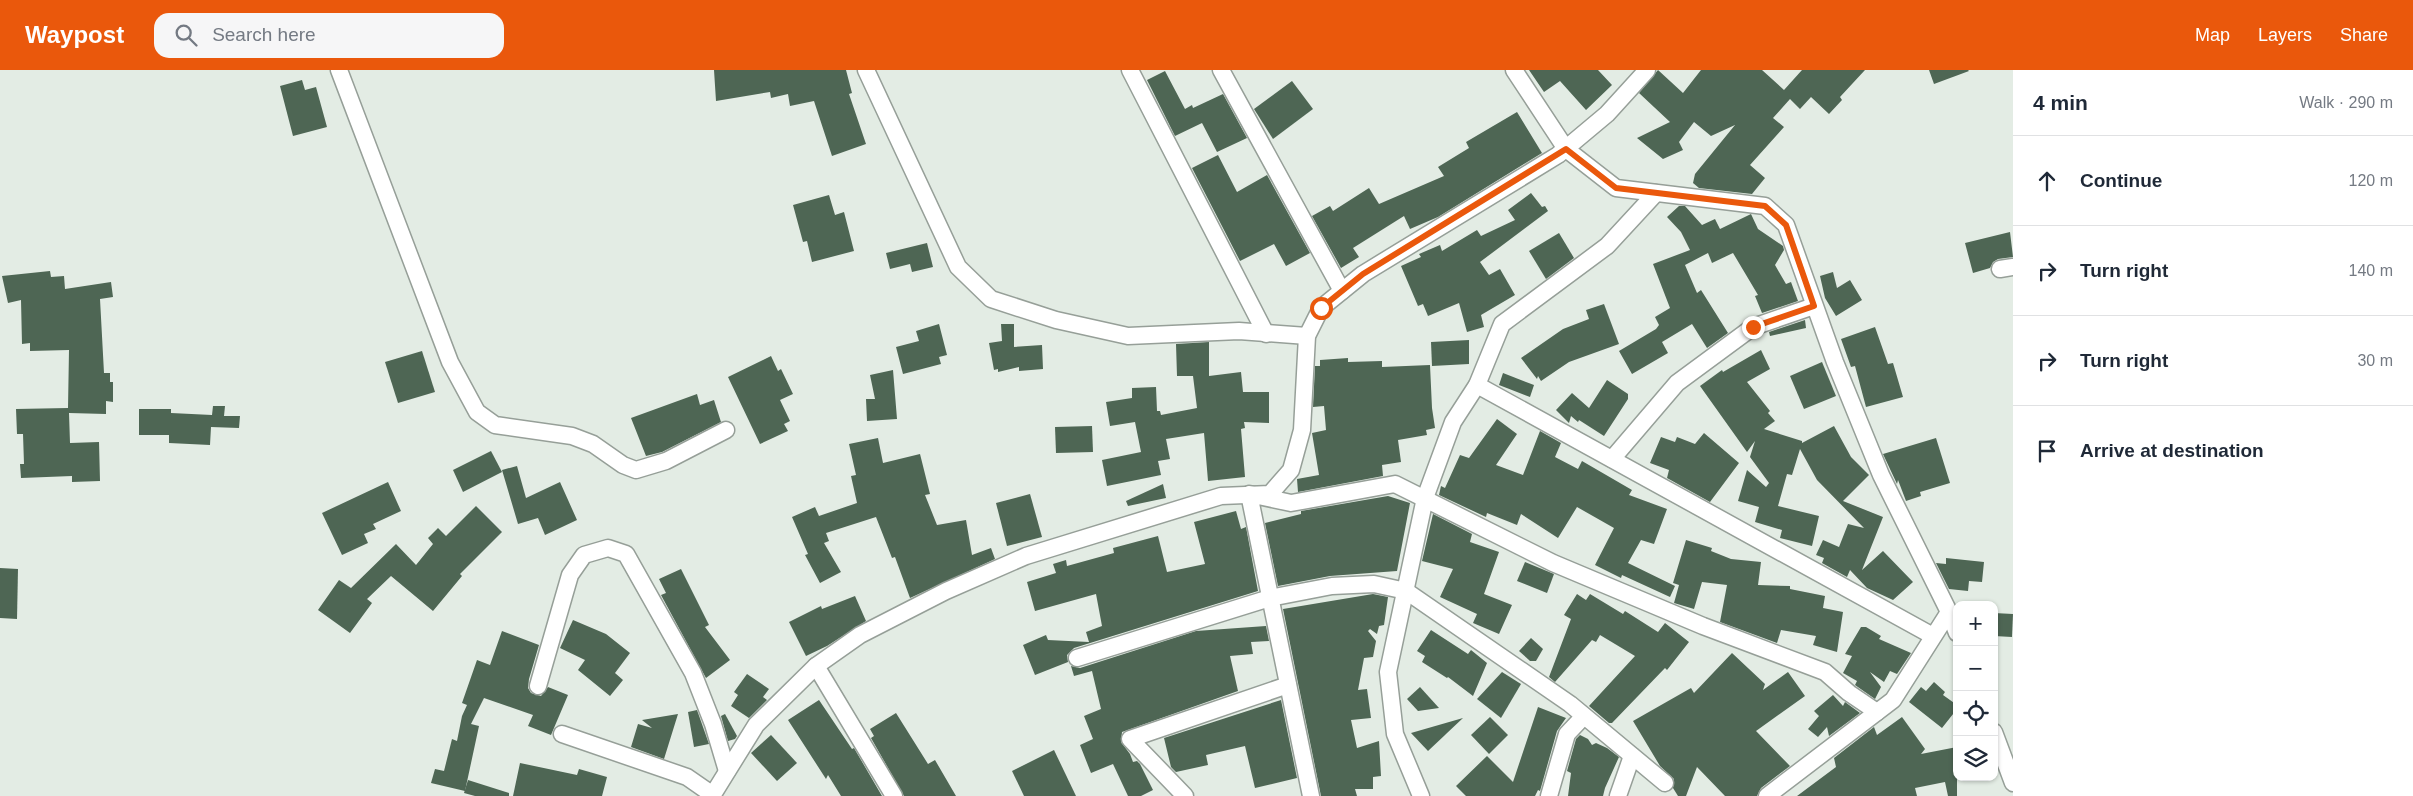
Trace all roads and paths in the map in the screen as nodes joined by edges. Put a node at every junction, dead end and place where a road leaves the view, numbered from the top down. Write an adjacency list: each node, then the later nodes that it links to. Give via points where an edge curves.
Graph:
1 (339, 70): 14 (street, via 450,362 477,412 495,425 572,436 593,444 636,470 666,461)
2 (866, 70): 11 (street, via 958,267 991,299 1056,320 1128,336 1240,331)
3 (1130, 70): 11 (street)
4 (1222, 70): 9 (street)
5 (1514, 70): 7 (street)
6 (1646, 70): 7 (street, via 1607,114)
7 (1566, 149): 8 (street, via 1616,188); 9 (street, via 1363,274)
8 (1656, 193): 10 (street, via 1765,206 1786,225); 13 (street, via 1607,246 1502,324)
9 (1342, 291): 12 (street, via 1321,308)
10 (1814, 306): 15 (street, via 1753,327 1677,382); 20 (street, via 1881,475)
11 (1266, 334): 12 (street)
12 (1307, 336): 16 (street, via 1302,430 1291,470 1270,494)
13 (1477, 385): 15 (street); 17 (street, via 1453,422)
14 (726, 430)
15 (1612, 459): 22 (street)
16 (1249, 494): 17 (street, via 1291,503 1395,484); 19 (street); 24 (street, via 1221,496 1026,556 946,591 860,635)
17 (1426, 498): 18 (street); 27 (street, via 1553,563 1703,626 1825,672)
18 (1406, 591): 19 (street, via 1366,584 1332,586); 28 (street); 39 (street, via 1388,672 1395,734)
19 (1270, 598): 23 (street); 25 (street)
20 (1949, 612): 21 (street); 22 (street)
21 (1953, 622)
22 (1933, 636): 27 (street, via 1893,700)
23 (1077, 658)
24 (816, 666): 32 (street, via 756,725); 36 (street)
25 (1288, 685): 37 (street, via 1130,739); 38 (street)
26 (538, 686): 32 (street, via 570,574 584,555 608,548 626,554 693,673)
27 (1876, 712): 42 (street)
28 (1584, 716): 31 (street); 40 (street, via 1567,734)
29 (562, 734): 35 (street, via 687,776)
30 (1995, 736): 34 (street)
31 (1632, 756): 33 (street); 41 (street)
32 (727, 772): 35 (street)
33 (1665, 783)
34 (2013, 783)
35 (712, 795)
36 (894, 796)
37 (1185, 796)
38 (1311, 796)
39 (1421, 796)
40 (1550, 796)
41 (1618, 796)
42 (1767, 796)

